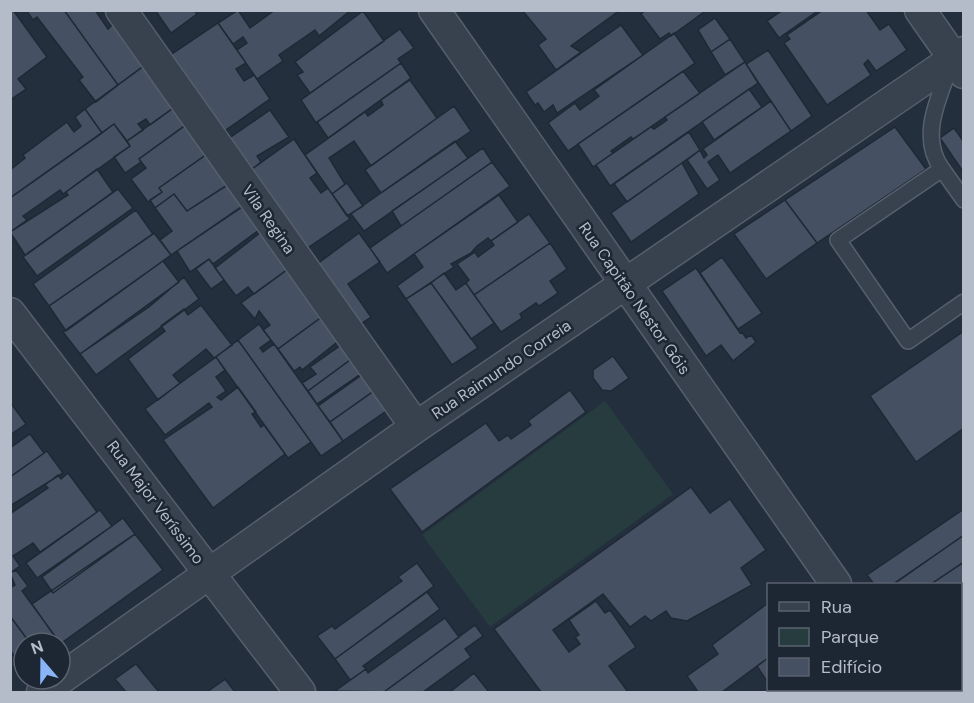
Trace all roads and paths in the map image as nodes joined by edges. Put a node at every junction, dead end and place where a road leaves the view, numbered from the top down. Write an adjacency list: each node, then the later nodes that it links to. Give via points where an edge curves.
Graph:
1 (121, 10): 10 (street, Vila Regina)
2 (434, 10): 7 (street, Rua Capitão Nestor Góis)
3 (920, 10): 4 (street)
4 (960, 61): 5 (lane, via 930,119 935,161); 7 (street, Rua Raimundo Correia)
5 (942, 169): 6 (lane); 8 (lane, via 838,240 908,341)
6 (963, 200)
7 (624, 284): 10 (street, Rua Raimundo Correia); 12 (street, Rua Capitão Nestor Góis)
8 (963, 302)
9 (10, 313): 11 (street, Rua Major Veríssimo)
10 (416, 427): 11 (street, Rua Raimundo Correia)
11 (211, 574): 13 (street, Rua Raimundo Correia); 14 (street, Rua Major Veríssimo)
12 (835, 583)
13 (42, 693)
14 (300, 693)

